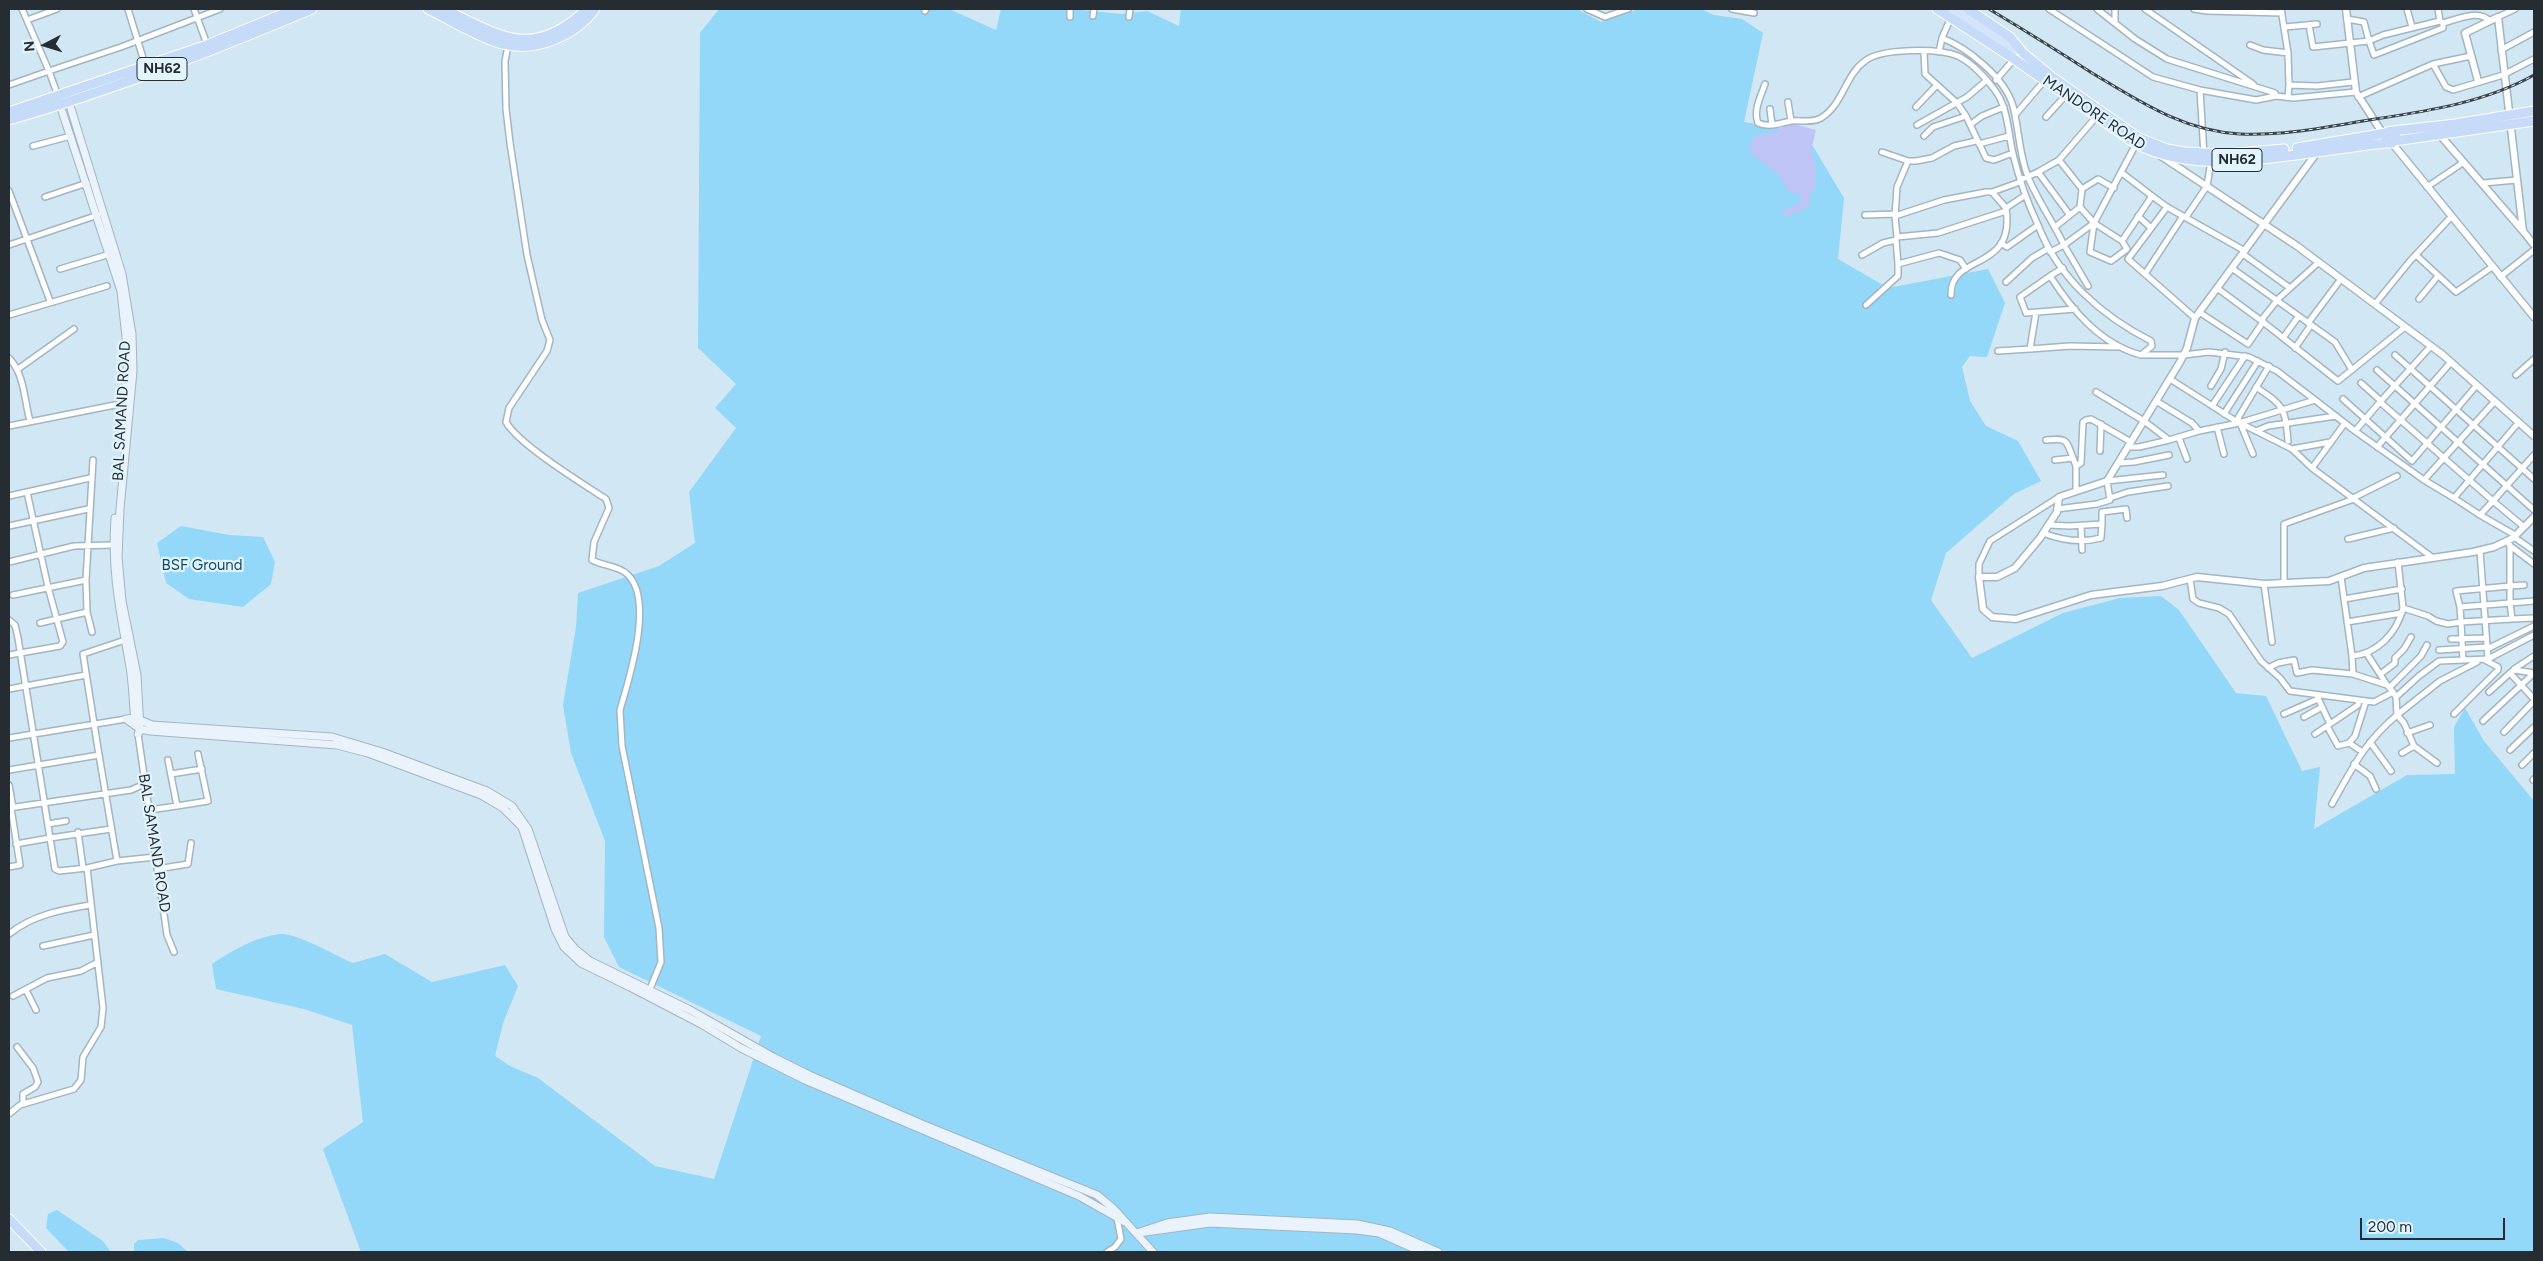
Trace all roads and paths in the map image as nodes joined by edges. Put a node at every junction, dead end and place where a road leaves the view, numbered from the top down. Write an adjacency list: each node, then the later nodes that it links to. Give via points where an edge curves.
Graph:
1 (22, 9): 40 (street)
2 (57, 9): 40 (street)
3 (128, 9): 50 (street)
4 (194, 9): 38 (street)
5 (220, 9): 38 (street)
6 (295, 9): 55 (highway, NH62)
7 (312, 9): 55 (highway, NH62)
8 (428, 9): 54 (highway)
9 (444, 9): 10 (highway, via 499,36 519,40 557,32)
10 (587, 9)
11 (595, 9): 54 (highway, via 560,38 532,45)
12 (1070, 9): 34 (street)
13 (1094, 9): 33 (street)
14 (1130, 9): 35 (street)
15 (1586, 9): 16 (street, via 1605,17)
16 (1628, 9)
17 (1732, 9): 32 (street)
18 (1937, 9): 36 (highway, MANDORE ROAD / NH62)
19 (1946, 9): 60 (main road)
20 (1957, 9): 60 (main road)
21 (1968, 9): 61 (highway, MANDORE ROAD / NH62, via 2010,37)
22 (2049, 9): 79 (street, via 2153,77)
23 (2097, 9): 43 (street)
24 (2116, 9): 43 (street)
25 (2145, 9): 78 (street)
26 (2194, 9): 31 (street)
27 (2346, 9): 39 (street)
28 (2407, 9): 47 (street)
29 (2438, 9): 42 (street)
30 (2515, 9): 37 (street)
31 (2282, 11): 46 (street)
32 (1754, 12)
33 (1093, 16)
34 (1070, 17)
35 (1129, 17)
36 (1951, 17): 49 (street); 60 (highway, MANDORE ROAD / NH62)
37 (2498, 17): 41 (street); 56 (street)
38 (197, 18): 50 (street); 55 (street)
39 (2347, 19): 51 (street, via 2364,22); 53 (street)
40 (27, 20): 65 (street)
41 (2490, 21): 42 (street, via 2486,16 2474,15); 62 (street, via 2465,33)
42 (2442, 22): 47 (street); 51 (street, via 2443,28 2377,54 2373,54)
43 (2115, 23): 78 (street, via 2166,59)
44 (2317, 24): 45 (street)
45 (2309, 25): 46 (street); 53 (street, via 2313,47)
46 (2285, 27): 59 (street)
47 (2412, 27): 51 (street, via 2383,34)
48 (2534, 32): 56 (street)
49 (1942, 38): 58 (street); 69 (street, via 1969,52)
50 (137, 41): 65 (street); 66 (street)
51 (2370, 41): 53 (street)
52 (2250, 45): 59 (street, via 2263,50)
53 (2349, 45): 72 (street)
54 (508, 46): 460 (street, via 505,61 506,109 514,170 528,255 542,320 550,340 547,351 509,408 506,422 536,450 606,499 610,508 594,542 592,560 626,572 638,593 640,624 619,724 659,928 661,962)
55 (209, 49): 66 (highway, NH62)
56 (2501, 50): 67 (street)
57 (1924, 52): 58 (street); 76 (street, via 1925,74); 99 (street, via 1883,54 1866,60 1822,118)
58 (1939, 52): 68 (street, via 1960,57)
59 (2288, 52): 77 (street)
60 (2013, 53): 61 (main road); 69 (street); 70 (highway, MANDORE ROAD / NH62)
61 (2023, 53): 117 (highway, MANDORE ROAD / NH62, via 2139,138)
62 (2472, 56): 64 (street); 71 (street)
63 (2534, 59): 67 (street)
64 (2433, 64): 71 (street, via 2449,89); 80 (street)
65 (49, 71): 74 (street); 75 (street)
66 (147, 71): 84 (highway, NH62)
67 (2503, 76): 71 (street); 93 (street)
68 (1987, 80): 86 (street); 88 (street, via 1998,92)
69 (1996, 80): 92 (street, via 2012,103)
70 (2046, 80): 81 (highway, MANDORE ROAD / NH62); 92 (street)
71 (2478, 81)
72 (2354, 82): 77 (street); 80 (street)
73 (1765, 84): 102 (street, via 1757,105 1756,120)
74 (9, 85)
75 (55, 85): 84 (street); 84 (street)
76 (1936, 85): 86 (street); 87 (street)
77 (2289, 85): 83 (street)
78 (2257, 86): 82 (street, via 2275,92)
79 (2200, 90): 82 (street, via 2256,100); 117 (street)
80 (2357, 94): 83 (street); 104 (street)
81 (2066, 95): 95 (highway, MANDORE ROAD / NH62); 96 (street)
82 (2276, 96): 83 (street)
83 (2288, 97)
84 (64, 99): 91 (highway, NH62); 97 (highway, NH62); 106 (main road, BAL SAMAND ROAD); 140 (main road, BAL SAMAND ROAD)
85 (1788, 102): 99 (street)
86 (1957, 103): 94 (street); 103 (street)
87 (1916, 107)
88 (2004, 107): 100 (street); 108 (street)
89 (1770, 109): 102 (street)
90 (2534, 111): 93 (highway, MANDORE ROAD / NH62)
91 (9, 112)
92 (2015, 114): 123 (street)
93 (2509, 115): 101 (street); 104 (highway, MANDORE ROAD / NH62)
94 (1966, 116): 100 (street); 107 (street, via 1933,127)
95 (2097, 116): 111 (highway, MANDORE ROAD / NH62); 118 (street)
96 (2046, 117)
97 (9, 120)
98 (2534, 120): 101 (highway, MANDORE ROAD / NH62)
99 (1791, 122): 102 (street)
100 (1970, 124): 110 (street)
101 (2511, 124): 105 (highway, MANDORE ROAD / NH62); 124 (street)
102 (1772, 125)
103 (1917, 125)
104 (2387, 133): 109 (highway, via 2396,137); 117 (highway, MANDORE ROAD / NH62)
105 (2440, 135): 109 (highway, MANDORE ROAD / NH62); 120 (street)
106 (72, 136): 112 (street); 126 (main road, BAL SAMAND ROAD)
107 (1924, 136)
108 (2009, 136): 110 (street); 115 (street)
109 (2392, 142): 113 (highway, MANDORE ROAD / NH62); 129 (street)
110 (1978, 143): 115 (street, via 1990,160); 119 (street, via 1954,146 1925,160)
111 (2136, 144): 116 (highway, MANDORE ROAD / NH62); 122 (street)
112 (33, 146)
113 (2318, 151): 117 (highway, MANDORE ROAD / NH62); 148 (street)
114 (1882, 152): 119 (street)
115 (2013, 153): 125 (street)
116 (2158, 154): 117 (highway, MANDORE ROAD / NH62); 128 (street)
117 (2206, 158): 128 (street)
118 (2059, 160): 121 (street); 131 (street)
119 (1908, 161): 143 (street, via 1897,187)
120 (2464, 162): 127 (street); 129 (street)
121 (2038, 172): 123 (street); 141 (street)
122 (2122, 173): 130 (street); 135 (street)
123 (2028, 176): 125 (street); 150 (street, via 2041,206)
124 (2517, 180): 127 (street); 152 (street)
125 (2020, 181): 133 (street); 134 (street)
126 (87, 183): 136 (street); 140 (main road, BAL SAMAND ROAD)
127 (2483, 183): 152 (street)
128 (2207, 186): 145 (street); 148 (street)
129 (2427, 187): 146 (street)
130 (2114, 188): 131 (street, via 2098,178); 147 (street)
131 (2082, 189): 137 (street)
132 (9, 191): 153 (street)
133 (1992, 192): 139 (street); 143 (street, via 1944,200)
134 (2024, 196): 139 (street); 149 (street)
135 (2152, 196): 138 (street); 144 (street)
136 (46, 197)
137 (2080, 207): 141 (street); 147 (street)
138 (2167, 207): 145 (street); 151 (street)
139 (2006, 210): 154 (street, via 1945,231); 156 (street, via 2006,231)
140 (100, 214): 153 (street); 163 (main road, BAL SAMAND ROAD); 404 (main road, BAL SAMAND ROAD, via 126,289 134,347 118,557 122,601 137,675)
141 (2069, 214): 150 (street)
142 (1865, 215): 143 (street)
143 (1895, 215): 154 (street)
144 (2138, 216): 151 (street); 155 (street)
145 (2185, 217): 162 (street); 173 (street)
146 (2451, 217): 165 (street); 168 (street)
147 (2094, 223): 155 (street); 155 (street, via 2090,252 2115,260 2127,249); 158 (street)
148 (2265, 224): 162 (street); 166 (street)
149 (2038, 225): 156 (street, via 2007,247); 160 (street)
150 (2055, 227): 158 (street)
151 (2151, 228): 173 (street, via 2128,259)
152 (2523, 232): 159 (street)
153 (26, 239): 157 (street); 185 (street)
154 (1897, 239): 164 (street); 167 (street)
155 (2122, 241)
156 (2001, 243): 171 (street, via 1990,257)
157 (9, 245)
158 (2064, 245): 160 (street); 180 (street)
159 (2534, 245)
160 (2050, 250): 169 (street); 178 (street, via 2032,258)
161 (2534, 250): 176 (street)
162 (2244, 252): 172 (street); 182 (street)
163 (110, 254): 170 (street); 234 (main road, BAL SAMAND ROAD, via 121,290 126,331)
164 (1862, 255)
165 (2416, 255): 175 (street); 187 (street)
166 (2319, 262): 177 (street); 182 (street)
167 (1898, 264): 171 (street, via 1939,253 1960,260); 188 (street, via 1898,276)
168 (2492, 267): 175 (street, via 2458,291); 176 (street)
169 (2063, 268): 174 (street); 207 (street, via 2098,309 2151,341 2152,346)
170 (60, 269)
171 (1966, 269): 183 (street, via 1958,273)
172 (2232, 269): 181 (street); 186 (street)
173 (2145, 274): 195 (street)
174 (2050, 276): 189 (street); 190 (street, via 2020,298 2025,313)
175 (2438, 276): 184 (street)
176 (2500, 277): 194 (street)
177 (2341, 279): 187 (street); 197 (street)
178 (2006, 282)
179 (107, 286): 185 (street)
180 (2088, 286)
181 (2217, 288): 191 (street); 196 (street)
182 (2290, 288): 186 (street)
183 (1951, 295)
184 (2419, 299)
185 (50, 301): 192 (street)
186 (2276, 302): 193 (street); 196 (street)
187 (2375, 304): 198 (street)
188 (1866, 305)
189 (2075, 309): 190 (street); 202 (street, via 2104,338)
190 (2036, 312): 204 (street)
191 (2199, 312): 195 (street); 196 (street, via 2247,345)
192 (9, 315)
193 (2298, 317): 197 (street); 200 (street)
194 (2534, 317)
195 (2195, 318): 208 (street)
196 (2263, 322): 200 (street)
197 (2310, 324): 203 (street); 218 (street, via 2335,342)
198 (2405, 327): 201 (street); 218 (street)
199 (74, 329): 216 (street)
200 (2282, 338): 203 (street)
201 (2431, 346): 214 (street); 217 (street)
202 (2119, 347): 204 (street); 207 (street)
203 (2295, 348): 218 (street, via 2338,381)
204 (2030, 349): 205 (street)
205 (1998, 351)
206 (2225, 352): 208 (street); 210 (street); 223 (street, via 2221,369)
207 (2140, 355): 208 (street)
208 (2184, 355): 221 (street)
209 (2395, 355): 217 (street)
210 (2246, 356): 213 (street); 236 (street)
211 (9, 358): 216 (street)
212 (2534, 359): 220 (street)
213 (2258, 361): 215 (street); 239 (street)
214 (2451, 362): 225 (street); 227 (street)
215 (2269, 366): 226 (street); 230 (street)
216 (18, 369): 242 (street)
217 (2410, 369): 224 (street); 227 (street)
218 (2352, 370)
219 (2377, 370): 224 (street)
220 (2516, 375)
221 (2170, 379): 231 (street); 236 (street)
222 (2361, 383): 233 (street)
223 (2211, 386)
224 (2396, 386): 233 (street); 235 (street)
225 (2477, 386): 232 (street); 238 (street)
226 (2256, 387): 237 (street); 245 (street, via 2238,418)
227 (2430, 387): 235 (street); 238 (street)
228 (2096, 392): 243 (street)
229 (2342, 399): 241 (street)
230 (2315, 400): 237 (street); 240 (street)
231 (2156, 401): 243 (street); 254 (street, via 2192,423)
232 (2495, 401): 246 (street); 250 (street)
233 (2381, 402): 241 (street); 244 (street)
234 (125, 403): 242 (street); 324 (main road, BAL SAMAND ROAD)
235 (2416, 404): 244 (street); 253 (street)
236 (2212, 406): 239 (street)
237 (2284, 410): 245 (street); 247 (street)
238 (2457, 410): 250 (street); 253 (street)
239 (2224, 414): 245 (street)
240 (2336, 416): 247 (street); 248 (street)
241 (2366, 419): 256 (street); 259 (street)
242 (30, 421): 251 (street)
243 (2144, 421): 261 (street); 265 (street)
244 (2401, 421): 259 (street); 266 (street)
245 (2239, 422): 252 (street); 255 (street); 272 (street)
246 (2519, 422): 257 (street); 267 (street)
247 (2286, 423): 255 (street); 262 (street)
248 (2345, 423): 256 (street); 264 (street)
249 (2101, 424): 265 (street); 270 (street); 283 (street, via 2092,419 2083,422 2081,463)
250 (2473, 424): 263 (street); 267 (street)
251 (9, 426)
252 (2217, 427): 254 (street); 271 (street)
253 (2443, 428): 263 (street); 266 (street)
254 (2199, 431): 258 (street)
255 (2256, 431): 269 (street)
256 (2355, 431): 268 (street)
257 (2534, 436)
258 (2179, 438): 261 (street); 277 (street)
259 (2385, 438): 268 (street); 280 (street)
260 (2046, 440): 276 (street, via 2061,438 2067,441)
261 (2169, 440): 265 (street, via 2139,447)
262 (2288, 440)
263 (2458, 441): 275 (street); 282 (street)
264 (2330, 442): 269 (street); 284 (street)
265 (2130, 445): 281 (street)
266 (2428, 445): 275 (street); 280 (street)
267 (2498, 446): 282 (street); 286 (street)
268 (2377, 447): 285 (street)
269 (2292, 449): 284 (street)
270 (2100, 451)
271 (2224, 454)
272 (2253, 454)
273 (2169, 455): 281 (street)
274 (2534, 455): 286 (street)
275 (2444, 457): 291 (street); 292 (street)
276 (2073, 458): 279 (street); 283 (street)
277 (2187, 458)
278 (93, 460): 289 (street)
279 (2054, 460)
280 (2412, 461): 285 (street)
281 (2118, 463): 293 (street)
282 (2483, 463): 292 (street); 294 (street)
283 (2076, 466): 296 (street)
284 (2312, 468): 300 (street)
285 (2406, 468): 291 (street)
286 (2522, 469): 290 (street); 294 (street)
287 (2163, 475): 293 (street)
288 (2397, 476): 300 (street)
289 (90, 478): 297 (street); 304 (street)
290 (2534, 479)
291 (2424, 480): 301 (street)
292 (2468, 480): 301 (street); 303 (street)
293 (2107, 481): 296 (street); 302 (street)
294 (2508, 484): 303 (street); 306 (street)
295 (2168, 486): 302 (street, via 2128,492)
296 (2076, 490): 299 (street)
297 (27, 492): 298 (street); 311 (street)
298 (9, 496)
299 (2059, 497): 305 (street); 334 (street, via 1990,541 1980,564)
300 (2354, 498): 317 (street); 337 (street, via 2284,524)
301 (2454, 498): 308 (street)
302 (2110, 499): 305 (street); 307 (street)
303 (2493, 501): 308 (street); 316 (street)
304 (88, 509): 311 (street); 322 (street)
305 (2058, 509): 313 (street)
306 (2534, 510)
307 (2113, 511): 310 (street, via 2126,509); 312 (street, via 2102,512)
308 (2480, 515): 319 (street)
309 (2534, 516): 316 (street)
310 (2127, 518)
311 (32, 521): 314 (street); 328 (street)
312 (2102, 524): 315 (street); 320 (street, via 2101,538)
313 (2049, 525): 315 (street); 318 (street)
314 (9, 526)
315 (2081, 526): 320 (street)
316 (2524, 527): 319 (street)
317 (2394, 528): 321 (street); 329 (street)
318 (2043, 533): 320 (street, via 2062,540); 334 (street, via 2008,572 1997,577)
319 (2514, 536): 323 (street); 327 (street)
320 (2081, 539): 325 (street)
321 (2348, 539)
322 (88, 544): 324 (street); 328 (street); 336 (street)
323 (2508, 544): 326 (street); 332 (street); 340 (street)
324 (113, 545): 367 (main road, BAL SAMAND ROAD, via 116,594)
325 (2082, 550)
326 (2480, 551): 329 (street); 342 (street)
327 (2534, 551)
328 (40, 554): 330 (street); 341 (street)
329 (2433, 558): 331 (street)
330 (9, 562)
331 (2398, 562): 333 (street); 343 (street)
332 (2534, 564)
333 (2341, 576): 337 (street, via 2329,581); 345 (street)
334 (1979, 577): 335 (street, via 1983,609 1992,617 2001,619 2016,619 2091,594 2162,586)
335 (2190, 578): 338 (street); 380 (street, via 2194,599 2229,614)
336 (86, 580): 341 (street); 351 (street)
337 (2284, 583): 338 (street)
338 (2264, 584): 368 (street)
339 (2524, 585): 340 (street)
340 (2510, 586): 342 (street); 347 (street)
341 (48, 587): 344 (street); 352 (street)
342 (2483, 588): 348 (street); 349 (street, via 2456,591)
343 (2402, 589): 345 (street); 350 (street)
344 (12, 595)
345 (2344, 598): 357 (street)
346 (2534, 601): 347 (street)
347 (2510, 603): 348 (street); 354 (street)
348 (2484, 605): 349 (street); 356 (street)
349 (2460, 607): 358 (street)
350 (2403, 611): 357 (street); 358 (street, via 2448,624); 374 (street, via 2399,622 2382,643)
351 (87, 612): 352 (street); 361 (street)
352 (57, 618): 359 (street); 373 (street, via 62,644)
353 (2534, 618): 354 (street)
354 (2512, 619): 356 (street)
355 (9, 620): 373 (street, via 15,625)
356 (2485, 621): 358 (street); 364 (street)
357 (2347, 622): 376 (street)
358 (2461, 622): 366 (street)
359 (40, 623)
360 (2534, 626): 370 (street)
361 (92, 632)
362 (2534, 635): 378 (street)
363 (2411, 637): 384 (street, via 2395,658 2395,663)
364 (2486, 638): 366 (street); 370 (street)
365 (2451, 639): 366 (street)
366 (2461, 639): 371 (street)
367 (125, 640): 385 (street, via 83,654); 404 (main road, BAL SAMAND ROAD)
368 (2272, 642)
369 (2428, 645): 389 (street)
370 (2487, 648): 371 (street); 378 (street)
371 (2462, 649): 372 (street); 379 (street)
372 (2439, 650)
373 (20, 653): 375 (street); 386 (street)
374 (2367, 654): 376 (street); 384 (street)
375 (9, 655)
376 (2352, 656): 383 (street)
377 (2534, 656): 381 (street)
378 (2487, 659): 379 (street); 398 (street, via 2498,670); 399 (street, via 2440,681)
379 (2463, 660): 389 (street, via 2439,661)
380 (2268, 668): 383 (street, via 2291,660 2295,661 2297,673 2312,670); 391 (street, via 2290,691)
381 (2512, 671): 382 (street); 387 (street); 390 (street)
382 (2534, 673): 387 (street)
383 (2353, 674): 389 (street)
384 (2382, 674): 389 (street)
385 (86, 675): 386 (street); 403 (street)
386 (25, 686): 388 (street); 410 (street)
387 (2522, 686): 394 (street); 402 (street)
388 (9, 689)
389 (2392, 690): 395 (street, via 2374,702); 399 (street)
390 (2489, 692)
391 (2316, 693): 392 (street); 393 (street)
392 (2318, 699): 396 (street); 397 (street)
393 (2359, 700): 395 (street); 405 (street, via 2358,705)
394 (2534, 700): 408 (street)
395 (2366, 701): 414 (street, via 2355,736)
396 (2322, 707): 400 (street); 405 (street)
397 (2284, 714)
398 (2454, 714)
399 (2397, 716): 409 (street); 413 (street)
400 (2304, 717)
401 (126, 719): 403 (street); 404 (main road)
402 (2483, 721)
403 (93, 724): 410 (street); 421 (street)
404 (138, 725): 431 (street, BAL SAMAND ROAD); 439 (main road, via 337,745 368,753)
405 (2329, 725): 411 (street); 414 (street, via 2338,746)
406 (2430, 726): 409 (street)
407 (2534, 727): 416 (street)
408 (2504, 732)
409 (2408, 733): 415 (street)
410 (33, 734): 412 (street); 426 (street)
411 (2315, 734)
412 (9, 738)
413 (2370, 742): 417 (street); 429 (street)
414 (2349, 743): 417 (street)
415 (2414, 746): 418 (street); 423 (street)
416 (2510, 750)
417 (2361, 752): 424 (street)
418 (2402, 753)
419 (2534, 753): 425 (street)
420 (198, 754): 427 (street)
421 (99, 755): 426 (street); 434 (street)
422 (168, 760): 430 (street)
423 (2437, 762)
424 (2354, 764): 433 (street, via 2370,776); 436 (street)
425 (2522, 765)
426 (37, 766): 428 (street); 435 (street)
427 (202, 769): 430 (street); 437 (street, via 208,801)
428 (9, 770)
429 (2391, 771)
430 (172, 774): 437 (street)
431 (144, 781): 434 (street, via 136,788); 440 (street, BAL SAMAND ROAD)
432 (9, 785): 438 (street)
433 (2376, 789)
434 (105, 794): 435 (street); 443 (street)
435 (44, 803): 438 (street); 442 (street)
436 (2332, 804)
437 (177, 806): 440 (street)
438 (11, 808): 447 (street)
439 (509, 808): 460 (main road, via 528,829 565,937 590,961); 467 (main road, via 522,827 555,929 564,947 581,963 806,1080 1079,1196)
440 (149, 810): 449 (street, BAL SAMAND ROAD)
441 (66, 821): 442 (street)
442 (48, 824): 445 (street)
443 (112, 828): 444 (street); 450 (street)
444 (78, 832): 445 (street); 452 (street)
445 (50, 838): 447 (street); 452 (street, via 55,869)
446 (9, 840): 447 (street)
447 (16, 841): 451 (street, via 20,865)
448 (191, 843): 453 (street, via 188,864)
449 (155, 857): 450 (street); 453 (street, BAL SAMAND ROAD)
450 (116, 861): 452 (street)
451 (9, 867)
452 (85, 868): 454 (street)
453 (157, 869): 458 (street, BAL SAMAND ROAD)
454 (90, 905): 455 (street, via 27,921); 456 (street)
455 (9, 934)
456 (94, 935): 457 (street); 459 (street)
457 (43, 946)
458 (174, 952)
459 (98, 962): 461 (street, via 81,972 46,978); 465 (street, via 103,1017 92,1045 83,1057 81,1080 74,1089)
460 (650, 989): 469 (main road, via 817,1078 1086,1190 1106,1201)
461 (26, 990): 462 (street); 463 (street)
462 (12, 996)
463 (36, 1010)
464 (17, 1047): 465 (street, via 33,1068 38,1082 35,1088 23,1094)
465 (23, 1104): 466 (street)
466 (9, 1114)
467 (1117, 1218): 469 (main road); 472 (street, via 1121,1239)
468 (9, 1219): 471 (highway)
469 (1125, 1222): 470 (main road)
470 (1137, 1233): 473 (main road); 474 (main road, via 1210,1223 1357,1230 1378,1234); 475 (main road, via 1154,1226 1200,1217 1357,1224 1380,1228)
471 (41, 1252)
472 (1107, 1252)
473 (1153, 1252)
474 (1422, 1252)
475 (1438, 1252)

